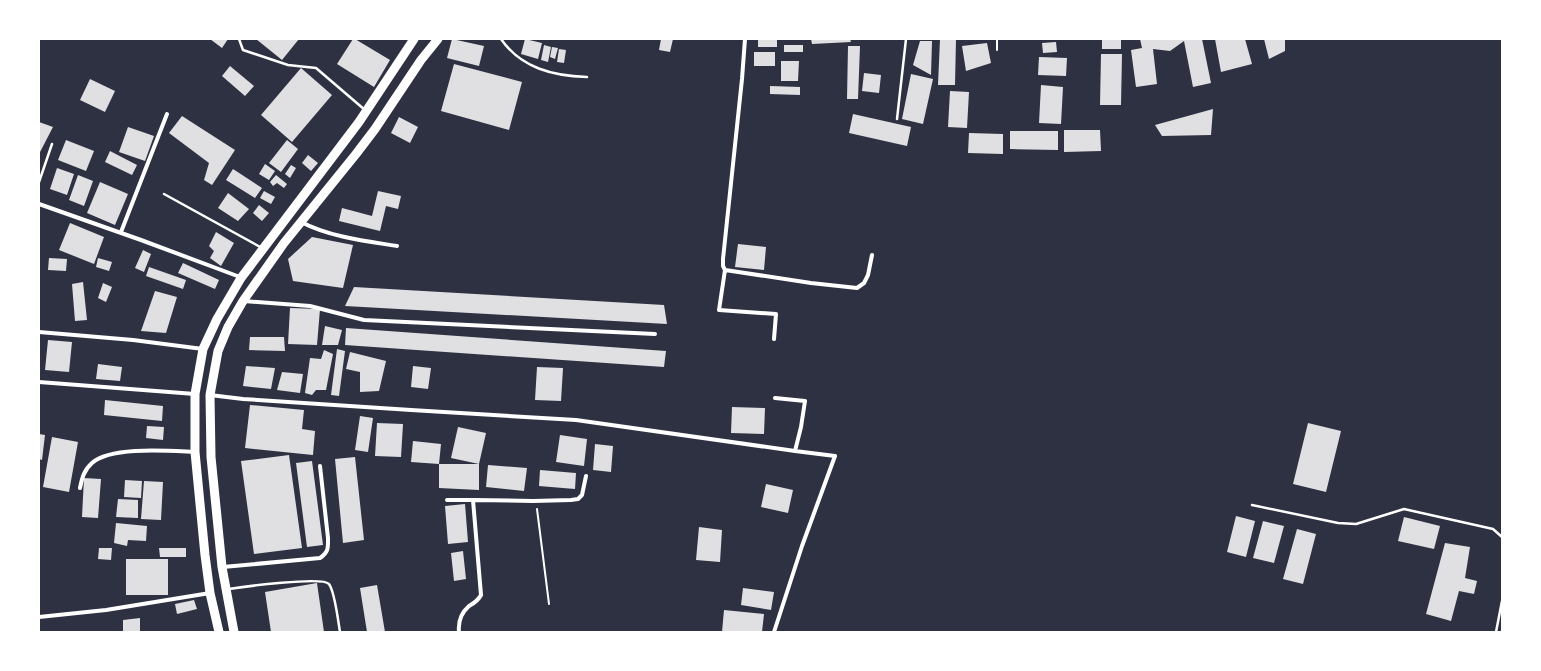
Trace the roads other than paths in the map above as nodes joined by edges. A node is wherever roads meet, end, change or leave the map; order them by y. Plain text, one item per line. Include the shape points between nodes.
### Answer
1 (239, 39) edge
2 (414, 39) edge
3 (438, 39) edge
4 (501, 39) edge
5 (745, 39) edge
6 (906, 39) edge
7 (587, 77) dead end
8 (367, 112) junction
9 (167, 114) dead end
10 (897, 119) dead end
11 (52, 144) dead end
12 (39, 182) edge
13 (164, 194) dead end
14 (39, 204) edge
15 (301, 222) junction
16 (121, 232) junction
17 (396, 246) dead end
18 (262, 248) junction
19 (872, 255) dead end
20 (725, 270) junction
21 (241, 278) junction
22 (243, 301) junction
23 (39, 332) edge
24 (655, 334) dead end
25 (774, 339) dead end
26 (203, 349) junction
27 (39, 382) edge
28 (195, 394) junction
29 (210, 395) junction
30 (775, 398) dead end
31 (795, 451) junction
32 (195, 452) junction
33 (320, 466) dead end
34 (586, 476) dead end
35 (80, 488) dead end
36 (215, 492) junction
37 (199, 493) junction
38 (447, 500) dead end
39 (473, 500) junction
40 (1252, 506) dead end
41 (1502, 537) edge
42 (222, 567) junction
43 (226, 589) junction
44 (210, 593) junction
45 (1502, 601) edge
46 (39, 617) edge
47 (219, 632) edge
48 (234, 632) edge
49 (340, 632) edge
50 (459, 632) edge
51 (774, 632) edge
52 (1496, 632) edge

1 - 8 lane via 243,50 288,65 316,68
2 - 8 highway
3 - 15 highway via 375,129
4 - 7 lane via 517,57 534,68 548,73
5 - 20 street via 723,259
6 - 10 lane
8 - 18 highway
9 - 16 street
11 - 12 lane
13 - 18 lane
14 - 16 street
15 - 17 street via 346,237
15 - 22 highway
16 - 21 street
18 - 21 highway
19 - 20 street via 868,275 864,283 857,288
20 - 25 street via 720,310 776,314
21 - 26 highway
22 - 24 street via 310,306 364,320
22 - 29 highway via 218,351
23 - 26 street
26 - 28 highway
27 - 28 street
28 - 32 highway
29 - 31 street via 576,420
29 - 36 highway via 211,457
30 - 31 street via 805,402
31 - 51 street via 835,456
32 - 35 street via 143,451 106,456 92,462 84,472
32 - 37 highway
33 - 42 street via 328,538 326,554 320,558
34 - 39 street via 582,495 571,500
36 - 37 highway
36 - 42 highway
37 - 44 highway
38 - 39 street
39 - 50 street via 481,595 461,616
40 - 41 lane via 1338,523 1356,524 1404,509 1493,529
42 - 43 highway
43 - 48 highway
43 - 49 lane via 325,581 330,584 333,594
44 - 46 street via 106,610
44 - 47 highway
45 - 52 lane

